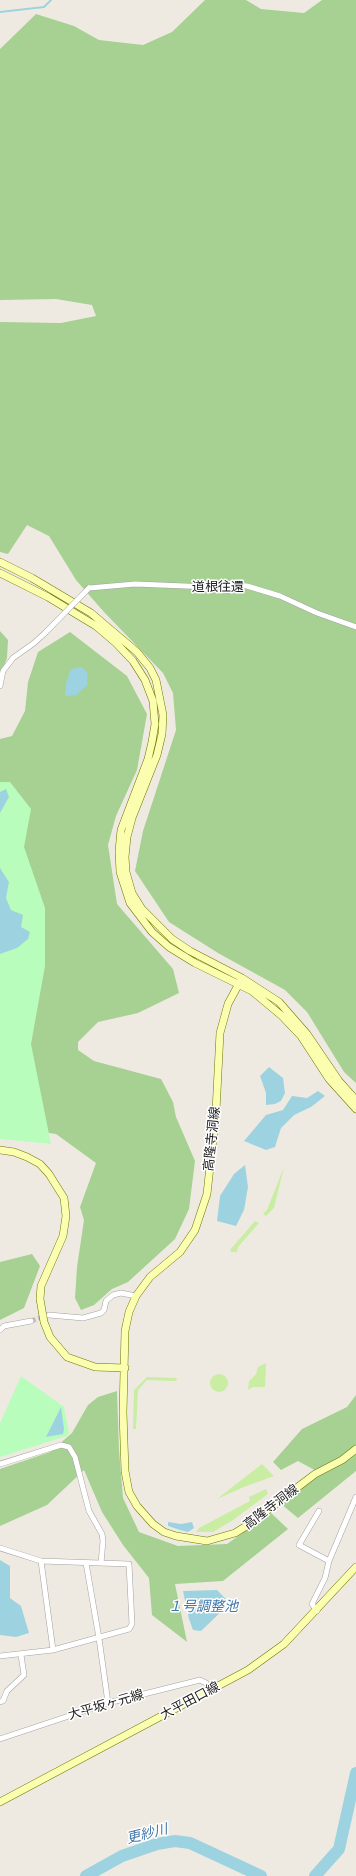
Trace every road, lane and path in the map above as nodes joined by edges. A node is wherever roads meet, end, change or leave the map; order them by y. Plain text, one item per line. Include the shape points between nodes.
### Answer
1 (0, 562) edge
2 (0, 573) edge
3 (356, 627) edge
4 (0, 686) edge
5 (241, 981) junction
6 (356, 1100) edge
7 (356, 1109) edge
8 (0, 1150) edge
9 (136, 1296) junction
10 (49, 1315) tunnel mouth
11 (31, 1321) tunnel mouth
12 (0, 1330) edge
13 (125, 1368) junction
14 (356, 1449) edge
15 (0, 1464) edge
16 (356, 1497) edge
17 (320, 1512) dead end
18 (0, 1548) edge
19 (41, 1561) junction
20 (329, 1561) junction
21 (86, 1563) junction
22 (101, 1563) junction
23 (356, 1567) edge
24 (316, 1611) junction
25 (99, 1638) junction
26 (53, 1650) junction
27 (21, 1655) junction
28 (0, 1656) edge
29 (210, 1690) junction
30 (0, 1702) edge
31 (108, 1703) junction
32 (0, 1738) edge
33 (0, 1802) edge

1 - 5 street via 91,613 137,652 150,668 160,694 162,734 157,755 127,837 126,872 132,893 142,909 172,939
2 - 5 street via 96,626 133,661 145,680 153,701 155,724 148,759 121,830 120,872 126,892 130,903 141,918 169,947 195,963
3 - 4 street, 道根往還, bridge via 280,596 247,586 135,584 89,588 34,643 13,658 3,671
5 - 6 street via 279,1002 307,1034 339,1081
5 - 7 street via 292,1026 328,1079
5 - 9 street, 高隆寺洞線 via 228,1004 220,1033 216,1111 207,1194 192,1235 180,1252 150,1277
8 - 13 street via 14,1152 40,1164 64,1198 66,1216 63,1236 41,1286 40,1299 44,1322 50,1337 73,1359 95,1367
9 - 10 street via 121,1293 113,1295 106,1300 102,1313 82,1318
9 - 13 street, 高隆寺洞線 via 129,1312
11 - 12 street via 4,1326
13 - 14 street, 高隆寺洞線 via 125,1471 129,1492 142,1514 164,1532 207,1541 235,1533 316,1474
15 - 22 street via 61,1445 69,1447 76,1457 89,1511 102,1534
16 - 20 street
17 - 20 street via 299,1545
18 - 19 street
19 - 21 street
19 - 26 street
20 - 24 street via 326,1578 312,1604
21 - 22 street
21 - 25 street
22 - 25 street via 129,1564 132,1624 129,1629
23 - 24 street, 大平田口線
24 - 29 street, 大平田口線 via 284,1644 248,1670
25 - 26 street
25 - 31 street
26 - 27 street
27 - 28 street
27 - 30 street via 24,1674
29 - 31 street, 大平坂ヶ元線 via 206,1683 200,1680
29 - 33 street, 大平田口線
31 - 32 street, 大平坂ヶ元線

